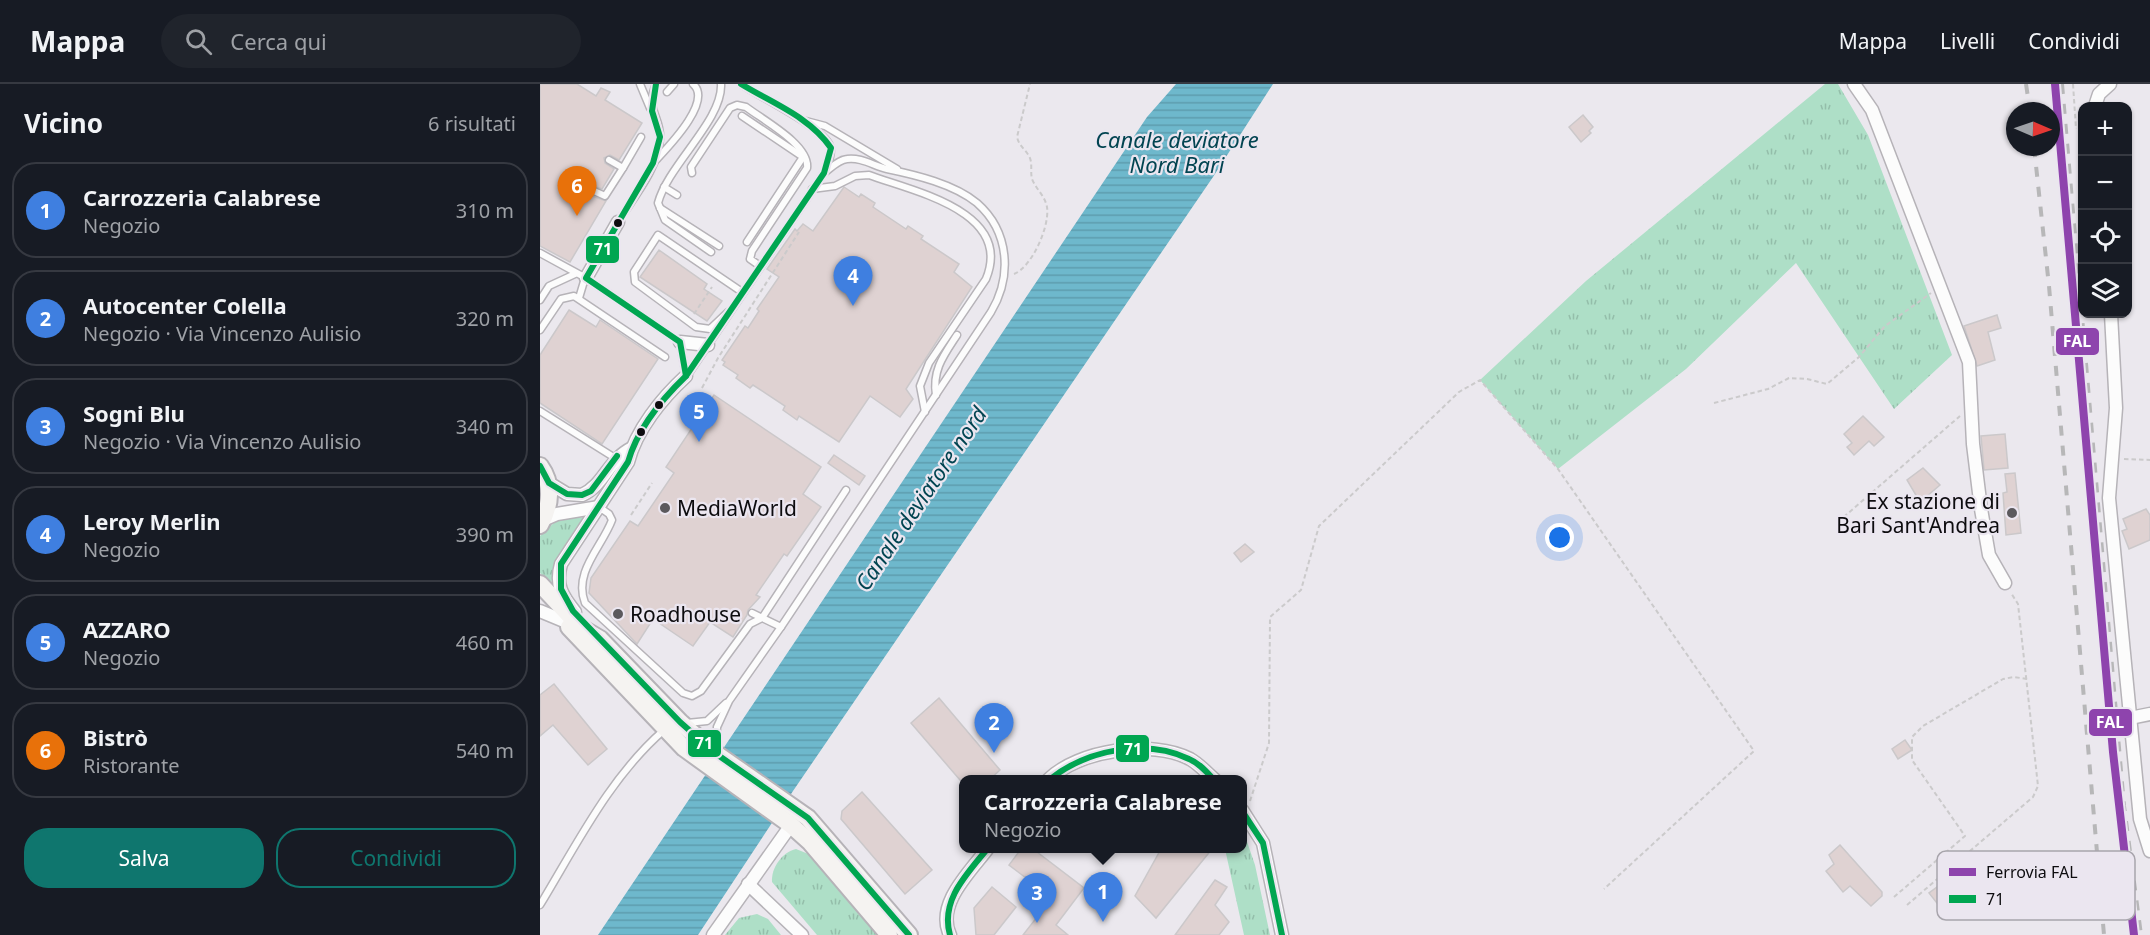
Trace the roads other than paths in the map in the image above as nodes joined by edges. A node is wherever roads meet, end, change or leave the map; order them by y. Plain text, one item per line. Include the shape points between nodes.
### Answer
1 (640, 84) edge
2 (656, 84) edge
3 (674, 84) edge
4 (693, 84) edge
5 (721, 84) edge
6 (741, 84) edge
7 (1854, 84) edge
8 (2110, 84) edge
9 (667, 92) dead end
10 (2096, 102) edge
11 (652, 111) junction
12 (742, 116) dead end
13 (803, 120) junction
14 (641, 137) dead end
15 (802, 157) junction
16 (609, 160) dead end
17 (653, 163) junction
18 (623, 168) junction
19 (897, 170) junction
20 (692, 173) dead end
21 (824, 173) junction
22 (664, 187) junction
23 (812, 189) junction
24 (594, 191) dead end
25 (677, 195) dead end
26 (660, 208) junction
27 (618, 222) joint
28 (747, 242) dead end
29 (719, 246) dead end
30 (711, 252) dead end
31 (540, 253) edge
32 (760, 266) junction
33 (580, 276) junction
34 (742, 292) junction
35 (579, 298) junction
36 (540, 300) edge
37 (730, 310) junction
38 (2111, 318) edge
39 (540, 330) edge
40 (957, 335) dead end
41 (680, 342) junction
42 (708, 345) junction
43 (665, 357) dead end
44 (686, 376) junction
45 (936, 394) junction
46 (540, 411) edge
47 (925, 412) junction
48 (632, 448) junction
49 (615, 458) junction
50 (540, 466) edge
51 (549, 483) junction
52 (846, 490) dead end
53 (599, 507) junction
54 (541, 522) edge
55 (2005, 583) road end
56 (540, 584) edge
57 (540, 597) edge
58 (540, 611) edge
59 (752, 613) dead end
60 (762, 618) junction
61 (564, 621) junction
62 (781, 627) junction
63 (600, 639) junction
64 (729, 701) junction
65 (2150, 714) edge
66 (2130, 718) junction
67 (673, 726) junction
68 (710, 759) junction
69 (1052, 775) edge
70 (1209, 775) edge
71 (788, 816) junction
72 (1247, 817) edge
73 (2150, 851) edge
74 (985, 853) edge
75 (748, 884) junction
76 (540, 905) edge
77 (713, 935) edge
78 (802, 935) edge
79 (889, 935) edge
80 (909, 935) edge
81 (950, 935) edge
82 (1282, 935) edge

1 - 11 lane
2 - 11 lane
3 - 9 lane
4 - 17 lane via 699,102 673,142
5 - 22 lane via 722,94 715,109
6 - 13 lane
7 - 55 street via 1872,110 1969,362 1981,509 1989,555
8 - 10 street
11 - 17 lane via 660,137
12 - 15 lane
13 - 19 lane via 825,126
13 - 21 lane via 831,148
14 - 18 lane
15 - 20 lane via 796,143 746,107 737,105 730,108 691,167
15 - 28 lane
15 - 32 lane via 807,168 752,251 750,259
16 - 18 lane
17 - 27 lane
18 - 24 lane via 605,196
19 - 21 lane via 849,159
19 - 45 lane via 976,202 1001,240 1005,276 998,301
21 - 23 lane
22 - 25 lane
22 - 26 lane
23 - 32 lane
23 - 47 lane via 869,175 955,206 970,217 984,236 990,269 929,363 920,386
26 - 29 lane
26 - 30 lane via 665,220
27 - 33 street
31 - 33 lane
32 - 34 lane
33 - 35 lane
33 - 36 lane via 549,286
33 - 41 lane
34 - 37 lane
34 - 37 lane via 658,235 634,272 635,282 696,327 710,329
35 - 39 lane via 571,295 561,299
35 - 43 lane
37 - 42 lane
38 - 66 street via 2116,386 2109,498
40 - 45 lane via 938,365
41 - 42 street
41 - 44 lane
42 - 44 lane
44 - 48 street via 666,395
45 - 47 lane
46 - 49 lane
47 - 62 lane
48 - 49 street
48 - 53 street via 628,462
49 - 51 street via 591,491 582,495 567,494
50 - 51 street
51 - 54 street via 547,510
52 - 60 lane
53 - 54 street via 557,514
53 - 60 lane via 612,520 581,586 585,603 683,693 692,696 701,692 750,624
53 - 63 street via 561,564 558,576 559,590 573,611
56 - 63 street via 583,628
57 - 61 street
58 - 61 street
59 - 60 lane
60 - 62 lane
61 - 67 street
62 - 64 lane
63 - 67 street
64 - 67 lane via 707,721
64 - 68 lane via 717,727
65 - 66 street
66 - 73 street via 2140,819
67 - 68 street
67 - 76 lane via 637,753
68 - 71 street
69 - 70 street via 1100,752 1146,748 1189,758
71 - 75 street
71 - 79 street
71 - 80 street via 808,818
72 - 82 street via 1263,843
74 - 81 street via 950,899
75 - 77 street
75 - 78 street

